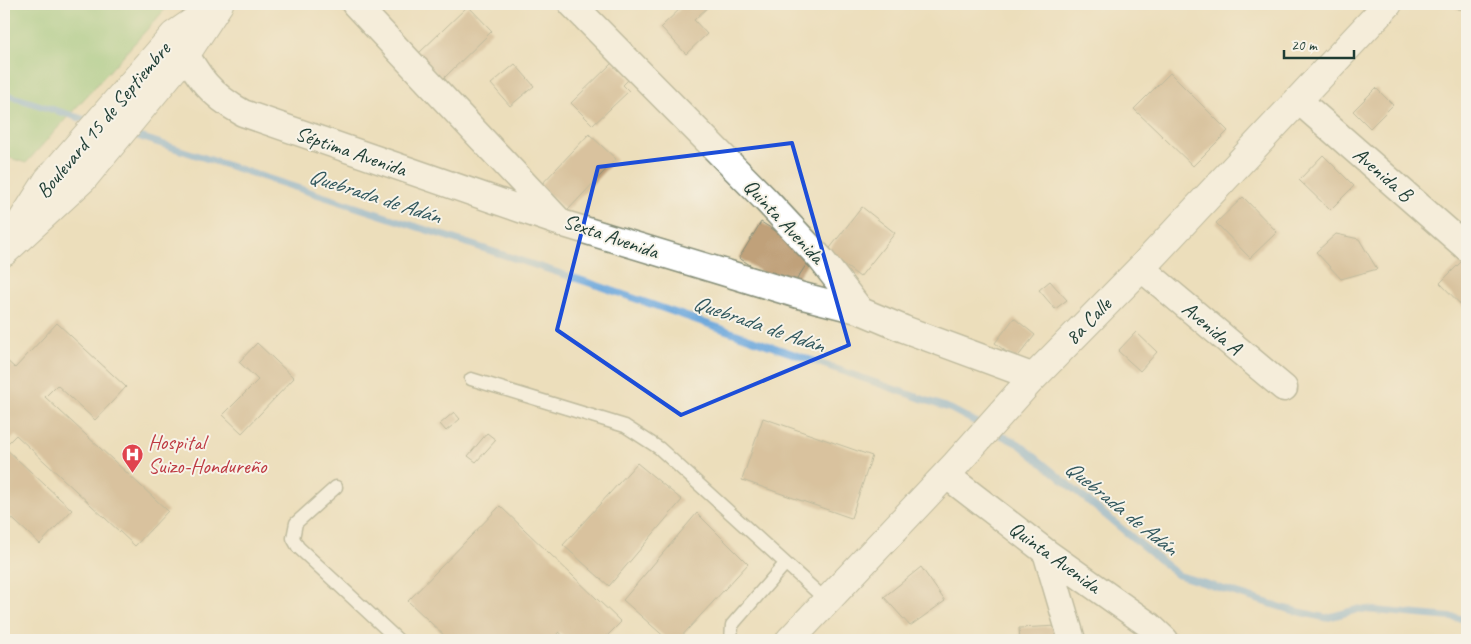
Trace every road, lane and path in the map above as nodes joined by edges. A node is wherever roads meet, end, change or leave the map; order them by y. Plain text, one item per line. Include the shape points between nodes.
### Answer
1 (355, 4) edge
2 (572, 4) edge
3 (1388, 4) edge
4 (217, 5) edge
5 (180, 44) junction
6 (1298, 100) junction
7 (561, 224) junction
8 (1467, 248) edge
9 (5, 251) edge
10 (1141, 268) junction
11 (861, 311) junction
12 (471, 379) dead end
13 (1031, 380) junction
14 (1284, 388) dead end
15 (951, 470) junction
16 (336, 487) dead end
17 (1046, 552) junction
18 (785, 564) junction
19 (827, 601) junction
20 (398, 640) edge
21 (731, 640) edge
22 (790, 640) edge
23 (1072, 640) edge
24 (1165, 640) edge

1 - 7 street, Sexta Avenida
2 - 11 street, Quinta Avenida via 766,200 821,259
3 - 6 street, 8a Calle
4 - 5 street, Boulevard 15 de Septiembre
5 - 7 street, Séptima Avenida via 209,90 243,114
5 - 9 street, Boulevard 15 de Septiembre via 48,180
5 - 9 street, Boulevard 15 de Septiembre via 147,101 83,179
6 - 8 street, Avenida B
6 - 10 street, 8a Calle
7 - 11 street, Sexta Avenida
10 - 13 street, 8a Calle
10 - 14 street, Avenida A
11 - 13 street, Quinta Avenida
12 - 18 lane via 624,426 659,448
13 - 15 street, 8a Calle
15 - 17 street, Quinta Avenida
15 - 19 street, 8a Calle
16 - 20 lane via 296,523 293,538 298,547
17 - 23 street
17 - 24 street, Quinta Avenida via 1149,625
18 - 19 lane
18 - 21 lane via 732,626
19 - 22 street, 8a Calle

